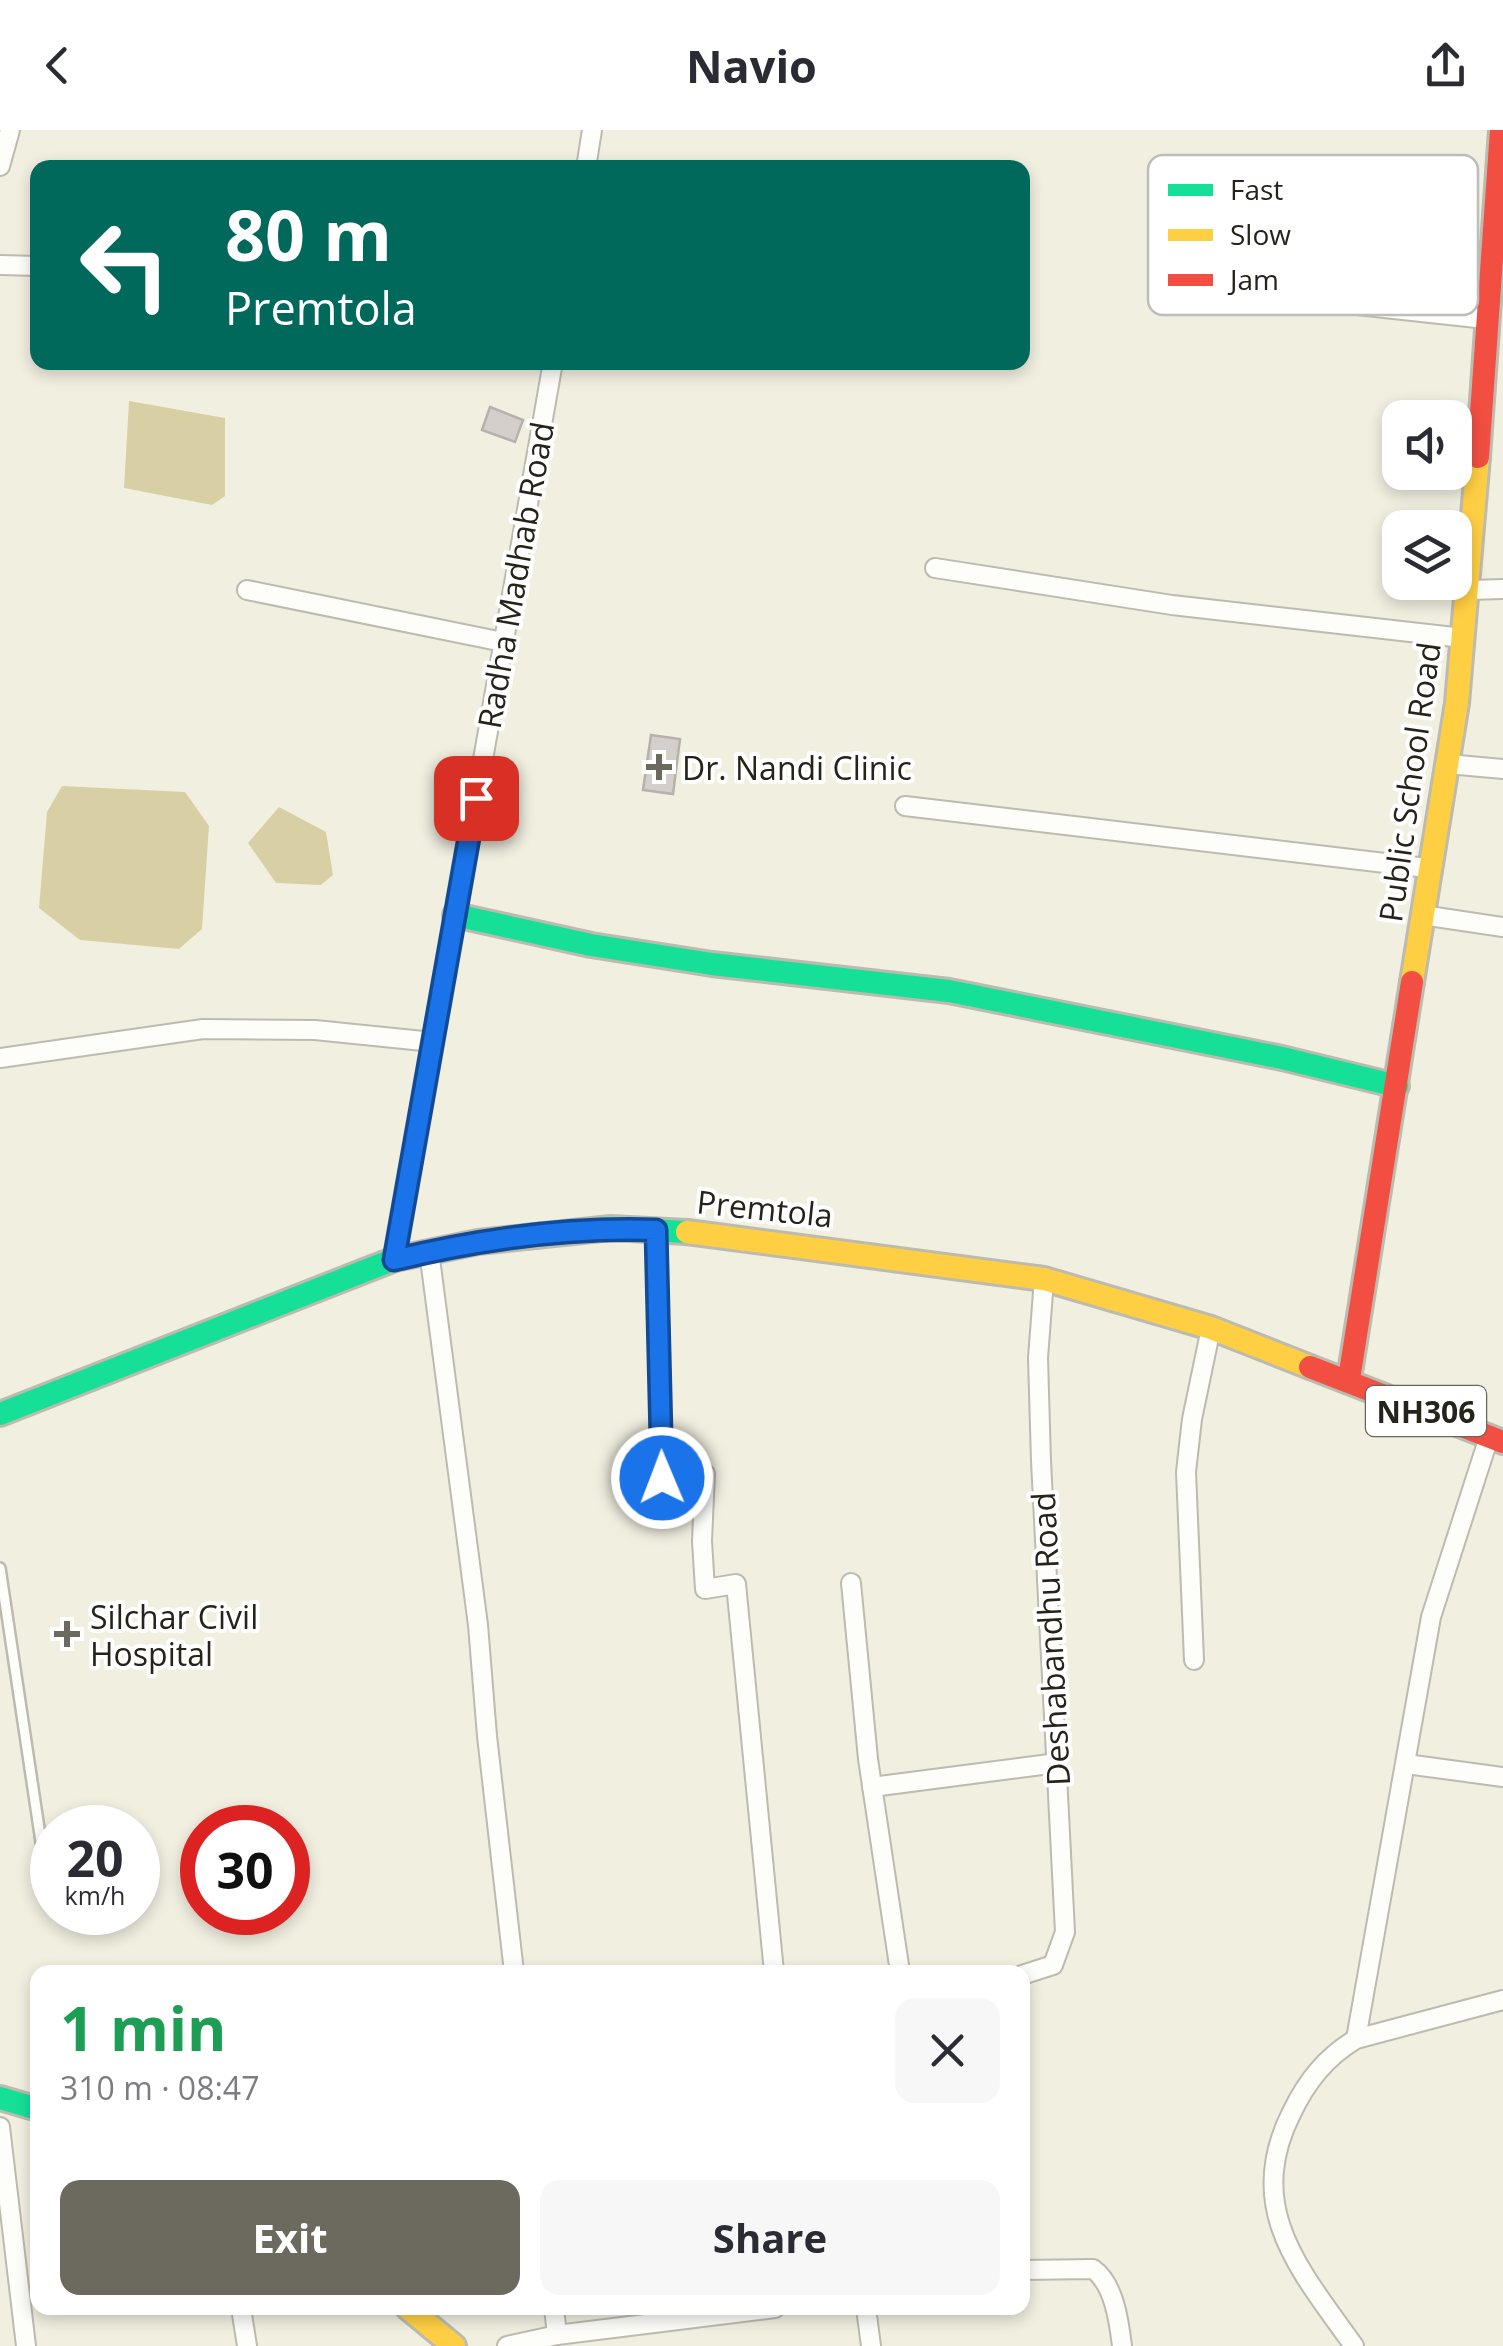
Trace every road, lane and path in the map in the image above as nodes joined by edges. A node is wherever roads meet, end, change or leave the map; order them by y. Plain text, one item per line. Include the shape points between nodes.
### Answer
1 (10, 130) edge
2 (592, 130) edge
3 (1501, 130) edge
4 (587, 160) edge
5 (0, 166) edge
6 (0, 266) edge
7 (30, 266) edge
8 (1457, 315) edge
9 (1486, 318) junction
10 (552, 370) edge
11 (1503, 426) edge
12 (1478, 427) junction
13 (1472, 549) edge
14 (935, 568) dead end
15 (1503, 589) edge
16 (246, 590) dead end
17 (1472, 590) edge
18 (1469, 600) edge
19 (1463, 638) junction
20 (503, 642) junction
21 (1448, 764) junction
22 (1503, 769) edge
23 (905, 806) dead end
24 (1427, 868) junction
25 (1422, 914) junction
26 (455, 915) junction
27 (1503, 926) edge
28 (433, 1042) junction
29 (0, 1058) edge
30 (1397, 1086) junction
31 (656, 1230) junction
32 (430, 1251) junction
33 (394, 1260) junction
34 (1044, 1279) junction
35 (1211, 1328) junction
36 (1349, 1380) junction
37 (2, 1405) edge
38 (1496, 1440) edge
39 (0, 1568) edge
40 (851, 1583) dead end
41 (12, 1646) junction
42 (0, 1647) edge
43 (1194, 1660) dead end
44 (1057, 1763) junction
45 (1406, 1764) junction
46 (1503, 1777) edge
47 (872, 1787) junction
48 (36, 1805) edge
49 (513, 1965) edge
50 (773, 1965) edge
51 (899, 1965) edge
52 (1030, 1972) edge
53 (1503, 2000) edge
54 (1356, 2039) junction
55 (0, 2098) edge
56 (30, 2107) edge
57 (0, 2127) edge
58 (1030, 2270) edge
59 (242, 2315) edge
60 (416, 2315) edge
61 (555, 2315) edge
62 (716, 2315) edge
63 (867, 2315) edge
64 (557, 2334) junction
65 (26, 2346) edge
66 (246, 2346) edge
67 (454, 2346) edge
68 (507, 2346) edge
69 (871, 2346) edge
70 (1122, 2346) edge
71 (1354, 2346) edge

1 - 5 street
2 - 4 street
3 - 9 main road, Public School Road
6 - 7 street
8 - 9 street
9 - 12 main road, Public School Road
10 - 20 street, Radha Madhab Road
11 - 12 street
12 - 13 main road, Public School Road
14 - 19 street via 1172,605
15 - 17 street
16 - 20 street
18 - 19 main road, Public School Road
19 - 21 main road, Public School Road
20 - 26 street, Radha Madhab Road
21 - 22 street
21 - 24 main road, Public School Road
23 - 24 street
24 - 25 main road, Public School Road
25 - 27 street
25 - 30 main road, Public School Road
26 - 28 street, Radha Madhab Road
26 - 30 main road via 712,964 949,991
28 - 29 street via 315,1030 203,1029
28 - 33 street, Radha Madhab Road
30 - 36 main road, Public School Road
31 - 32 main road, Premtola / NH306 via 563,1233
31 - 34 main road, Premtola / NH306
31 - 50 street via 662,1478 705,1474 704,1588 736,1584
32 - 33 main road, Premtola / NH306
32 - 49 street
33 - 37 main road, Premtola / NH306
34 - 35 main road, Premtola / NH306
34 - 44 street, Deshabandhu Road via 1038,1358
35 - 36 main road, Premtola / NH306
35 - 43 street via 1186,1472
36 - 38 main road, NH306
38 - 45 street via 1431,1617
39 - 41 lane
40 - 47 street
41 - 42 lane
41 - 48 lane
44 - 47 street
44 - 52 street, Deshabandhu Road via 1065,1932 1053,1964
45 - 46 street
45 - 54 street
47 - 51 street
53 - 54 street
54 - 71 street via 1303,2090 1271,2164 1271,2190 1292,2260
55 - 56 main road
57 - 65 street
58 - 70 street via 1093,2269 1102,2275
59 - 66 street
60 - 67 main road
61 - 64 street
62 - 64 street
63 - 69 street
64 - 68 street

